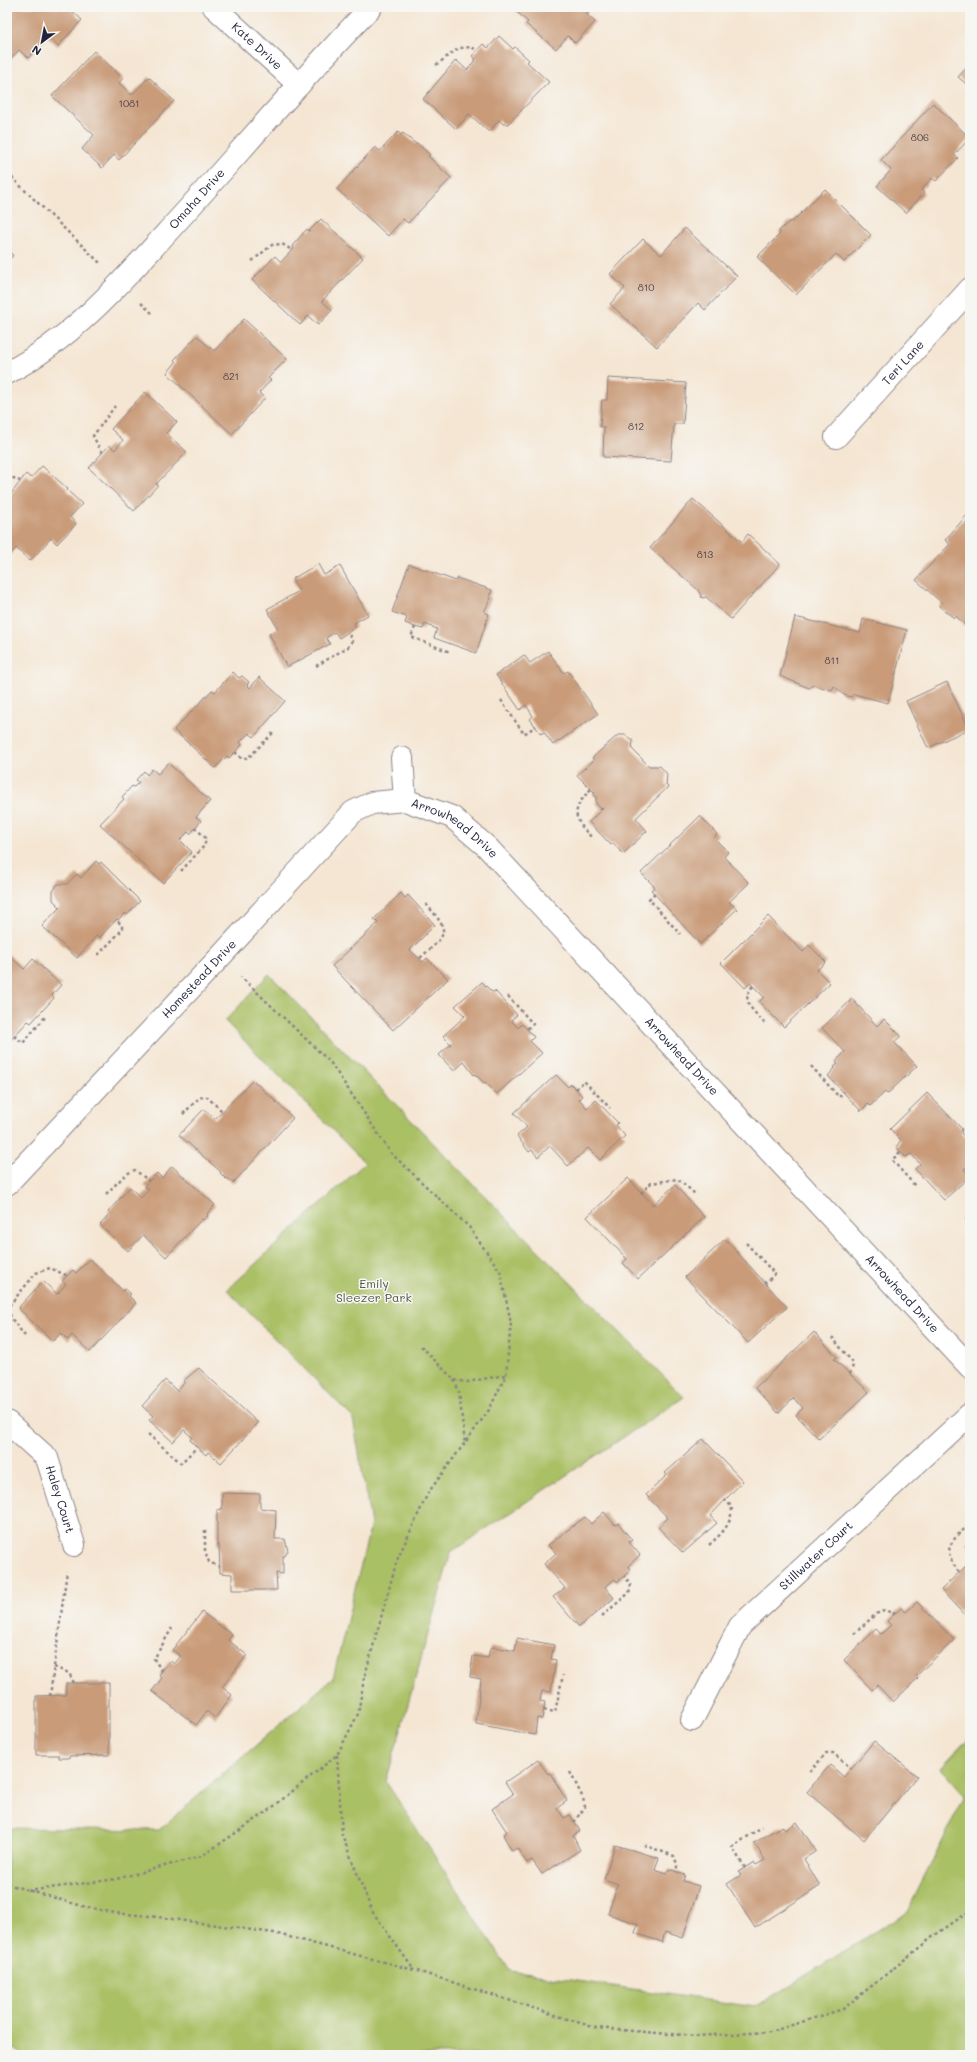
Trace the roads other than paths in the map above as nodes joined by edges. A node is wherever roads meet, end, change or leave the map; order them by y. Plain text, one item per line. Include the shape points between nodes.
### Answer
1 (214, 7) edge
2 (371, 7) edge
3 (299, 85) junction
4 (970, 289) edge
5 (7, 373) edge
6 (836, 436) dead end
7 (402, 758) dead end
8 (405, 800) junction
9 (7, 1184) edge
10 (970, 1367) edge
11 (970, 1414) edge
12 (7, 1422) edge
13 (73, 1541) road end
14 (692, 1720) dead end

1 - 3 street, Kate Drive
2 - 3 street, Omaha Drive
3 - 5 street, Omaha Drive via 121,283 75,327 25,364
4 - 6 street, Teri Lane
7 - 8 street, Arrowhead Drive
8 - 9 street, Homestead Drive via 372,803 353,812
8 - 10 street, Arrowhead Drive via 452,817 487,847
11 - 14 street, Stillwater Court via 740,1626
12 - 13 street, Haley Court via 47,1458

